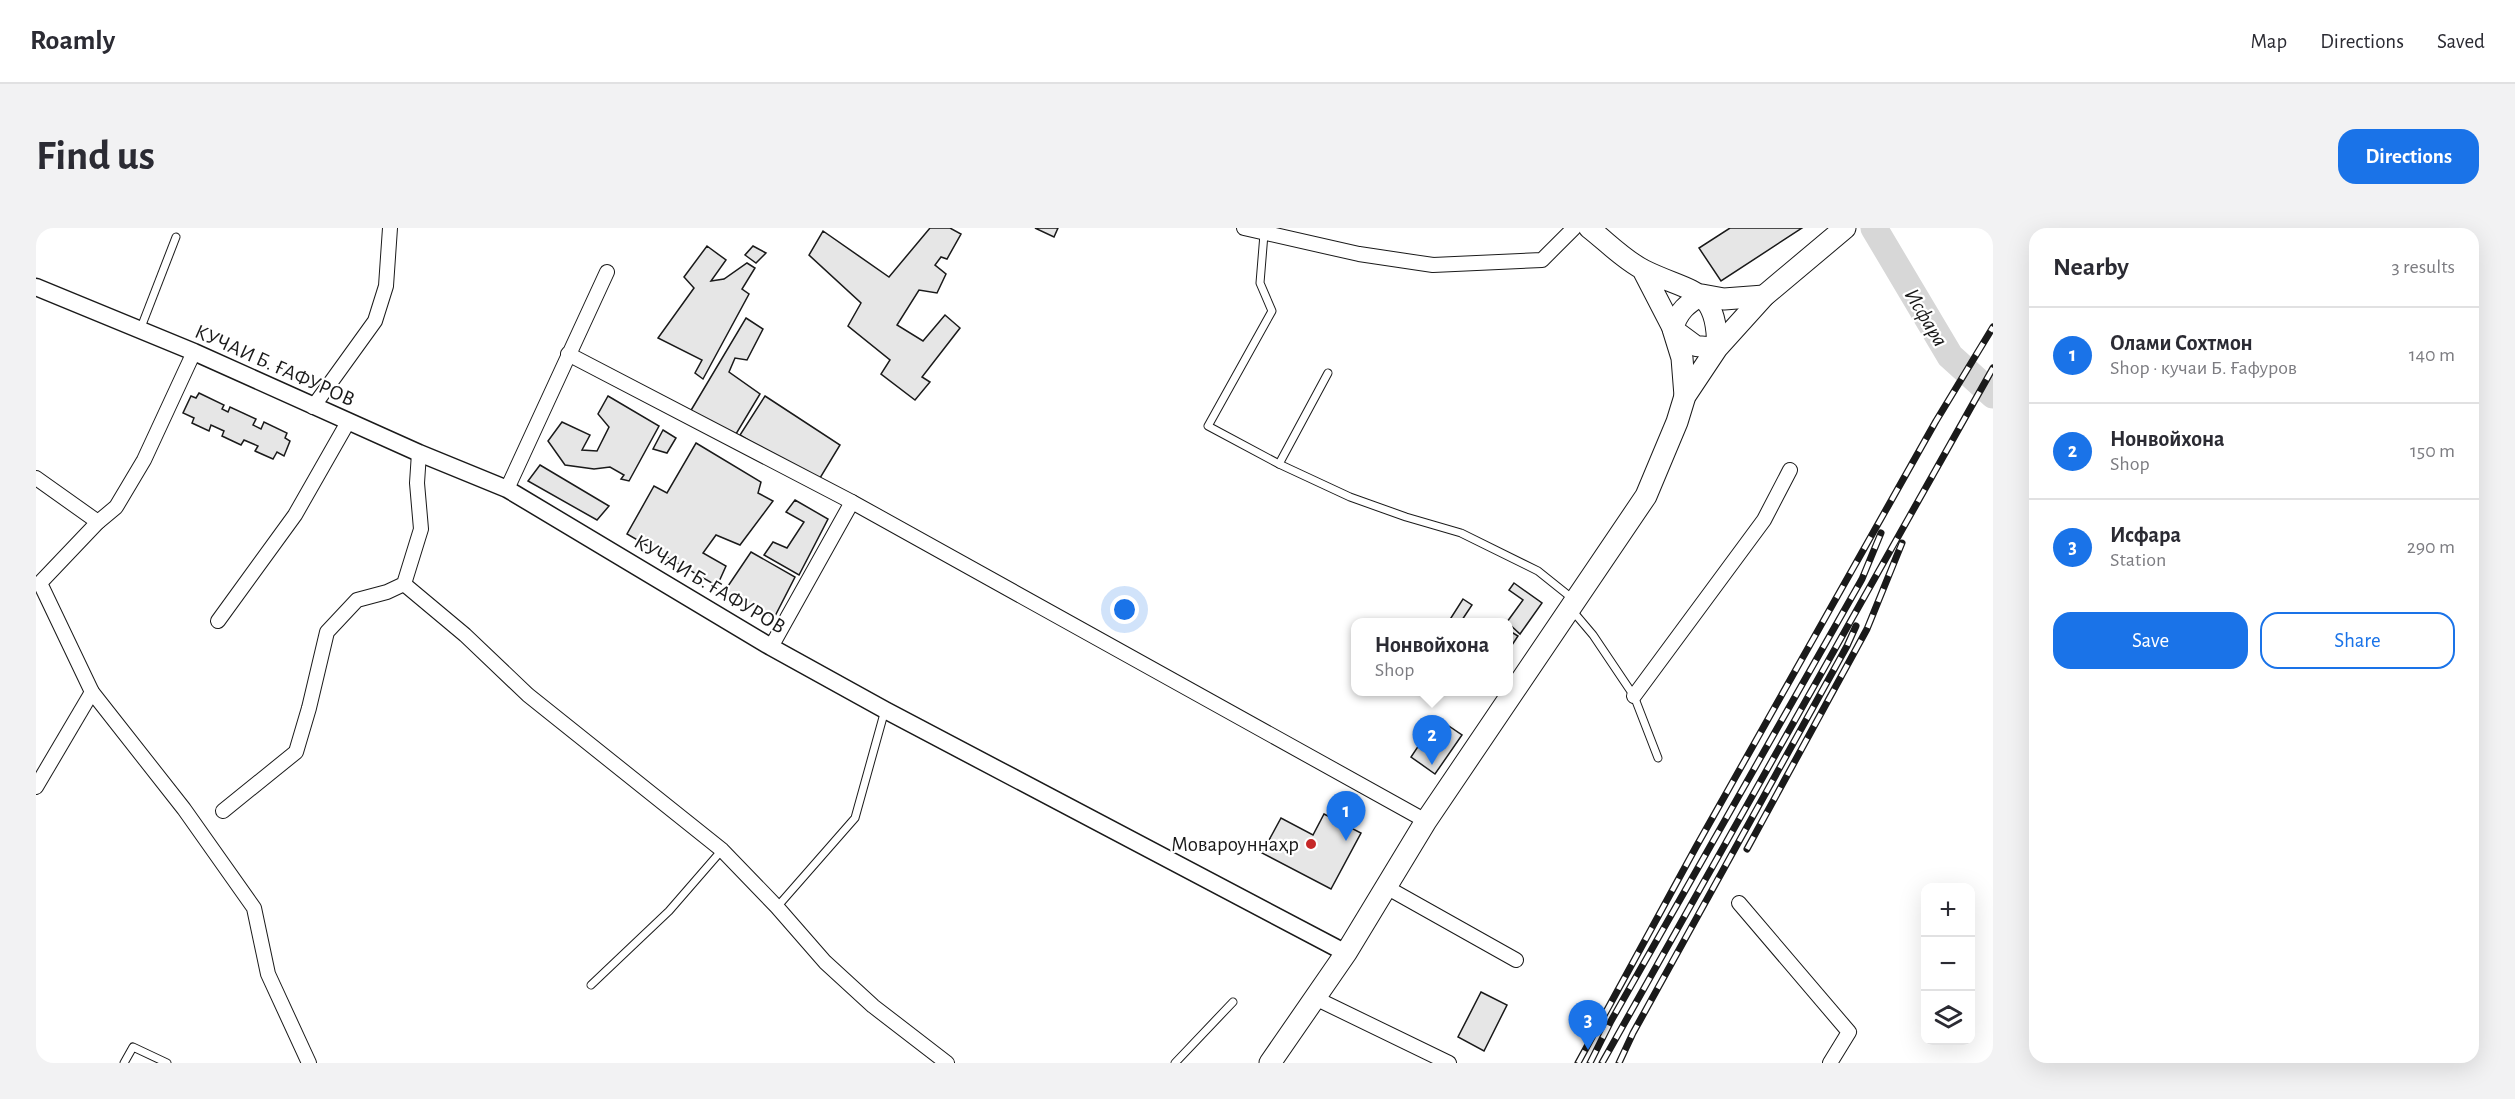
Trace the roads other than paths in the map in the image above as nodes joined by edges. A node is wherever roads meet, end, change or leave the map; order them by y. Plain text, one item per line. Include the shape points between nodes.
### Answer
1 (390, 228) edge
2 (1245, 228) edge
3 (1574, 228) edge
4 (1589, 228) edge
5 (1845, 228) edge
6 (1264, 234) junction
7 (176, 237) dead end
8 (1642, 269) junction
9 (607, 272) dead end
10 (36, 287) edge
11 (1702, 294) junction
12 (1764, 296) junction
13 (1673, 329) junction
14 (140, 330) junction
15 (1718, 348) junction
16 (194, 352) junction
17 (568, 354) junction
18 (1328, 373) dead end
19 (1685, 396) junction
20 (313, 407) junction
21 (348, 422) junction
22 (419, 453) junction
23 (1279, 464) junction
24 (1790, 470) dead end
25 (36, 478) edge
26 (507, 489) junction
27 (852, 502) junction
28 (98, 522) junction
29 (404, 584) junction
30 (1572, 604) junction
31 (218, 621) dead end
32 (771, 647) junction
33 (92, 692) junction
34 (1513, 692) edge
35 (1510, 696) edge
36 (1634, 696) junction
37 (885, 710) junction
38 (1658, 758) dead end
39 (36, 787) edge
40 (223, 812) dead end
41 (1426, 821) junction
42 (722, 850) junction
43 (1386, 888) junction
44 (1739, 903) dead end
45 (777, 907) junction
46 (1346, 953) junction
47 (1516, 960) dead end
48 (591, 985) dead end
49 (1315, 998) junction
50 (1233, 1002) dead end
51 (124, 1063) edge
52 (167, 1063) edge
53 (309, 1063) edge
54 (947, 1063) edge
55 (1175, 1063) edge
56 (1270, 1063) edge
57 (1449, 1063) edge
58 (1830, 1063) edge

1 - 20 street via 386,286 375,321
2 - 6 street
3 - 6 street via 1542,260 1433,265
4 - 8 main road
5 - 12 main road
6 - 23 lane via 1260,283 1272,311 1208,426
7 - 14 lane
8 - 11 main road
8 - 13 main road
9 - 17 street
10 - 14 street, КУЧАИ Б. ҒАФУРОВ
11 - 12 main road via 1724,299
11 - 13 main road via 1683,308
11 - 15 main road via 1718,327
12 - 15 main road
13 - 15 main road via 1696,346
13 - 19 main road via 1682,358
14 - 16 street, КУЧАИ Б. ҒАФУРОВ
15 - 19 main road
16 - 20 street, КУЧАИ Б. ҒАФУРОВ
16 - 28 street via 144,460 116,507
17 - 26 street
17 - 27 street
18 - 23 lane
19 - 30 main road via 1646,496
20 - 21 street, КУЧАИ Б. ҒАФУРОВ
21 - 22 street, КУЧАИ Б. ҒАФУРОВ
21 - 31 street via 295,515
22 - 26 street, КУЧАИ Б. ҒАФУРОВ
22 - 29 street via 421,529
23 - 30 lane via 1350,497 1461,533 1538,571
24 - 36 street via 1764,520
25 - 28 street
26 - 32 street, КУЧАИ Б. ҒАФУРОВ
27 - 32 street
27 - 41 street
28 - 33 street via 39,583
29 - 40 street via 357,600 327,632 296,752
29 - 42 street via 528,694
30 - 34 main road
30 - 36 lane
32 - 37 street, КУЧАИ Б. ҒАФУРОВ
33 - 39 street
33 - 53 street via 184,809 254,908 268,975
35 - 41 main road
36 - 38 lane
37 - 45 lane via 855,818
37 - 46 street, КУЧАИ Б. ҒАФУРОВ
41 - 43 main road
42 - 45 street
42 - 48 lane via 669,911
43 - 46 main road
43 - 47 street
44 - 58 street via 1850,1032
45 - 54 street via 825,962 873,1006
46 - 49 main road
49 - 56 main road
49 - 57 street
50 - 55 lane
51 - 52 lane via 133,1047

